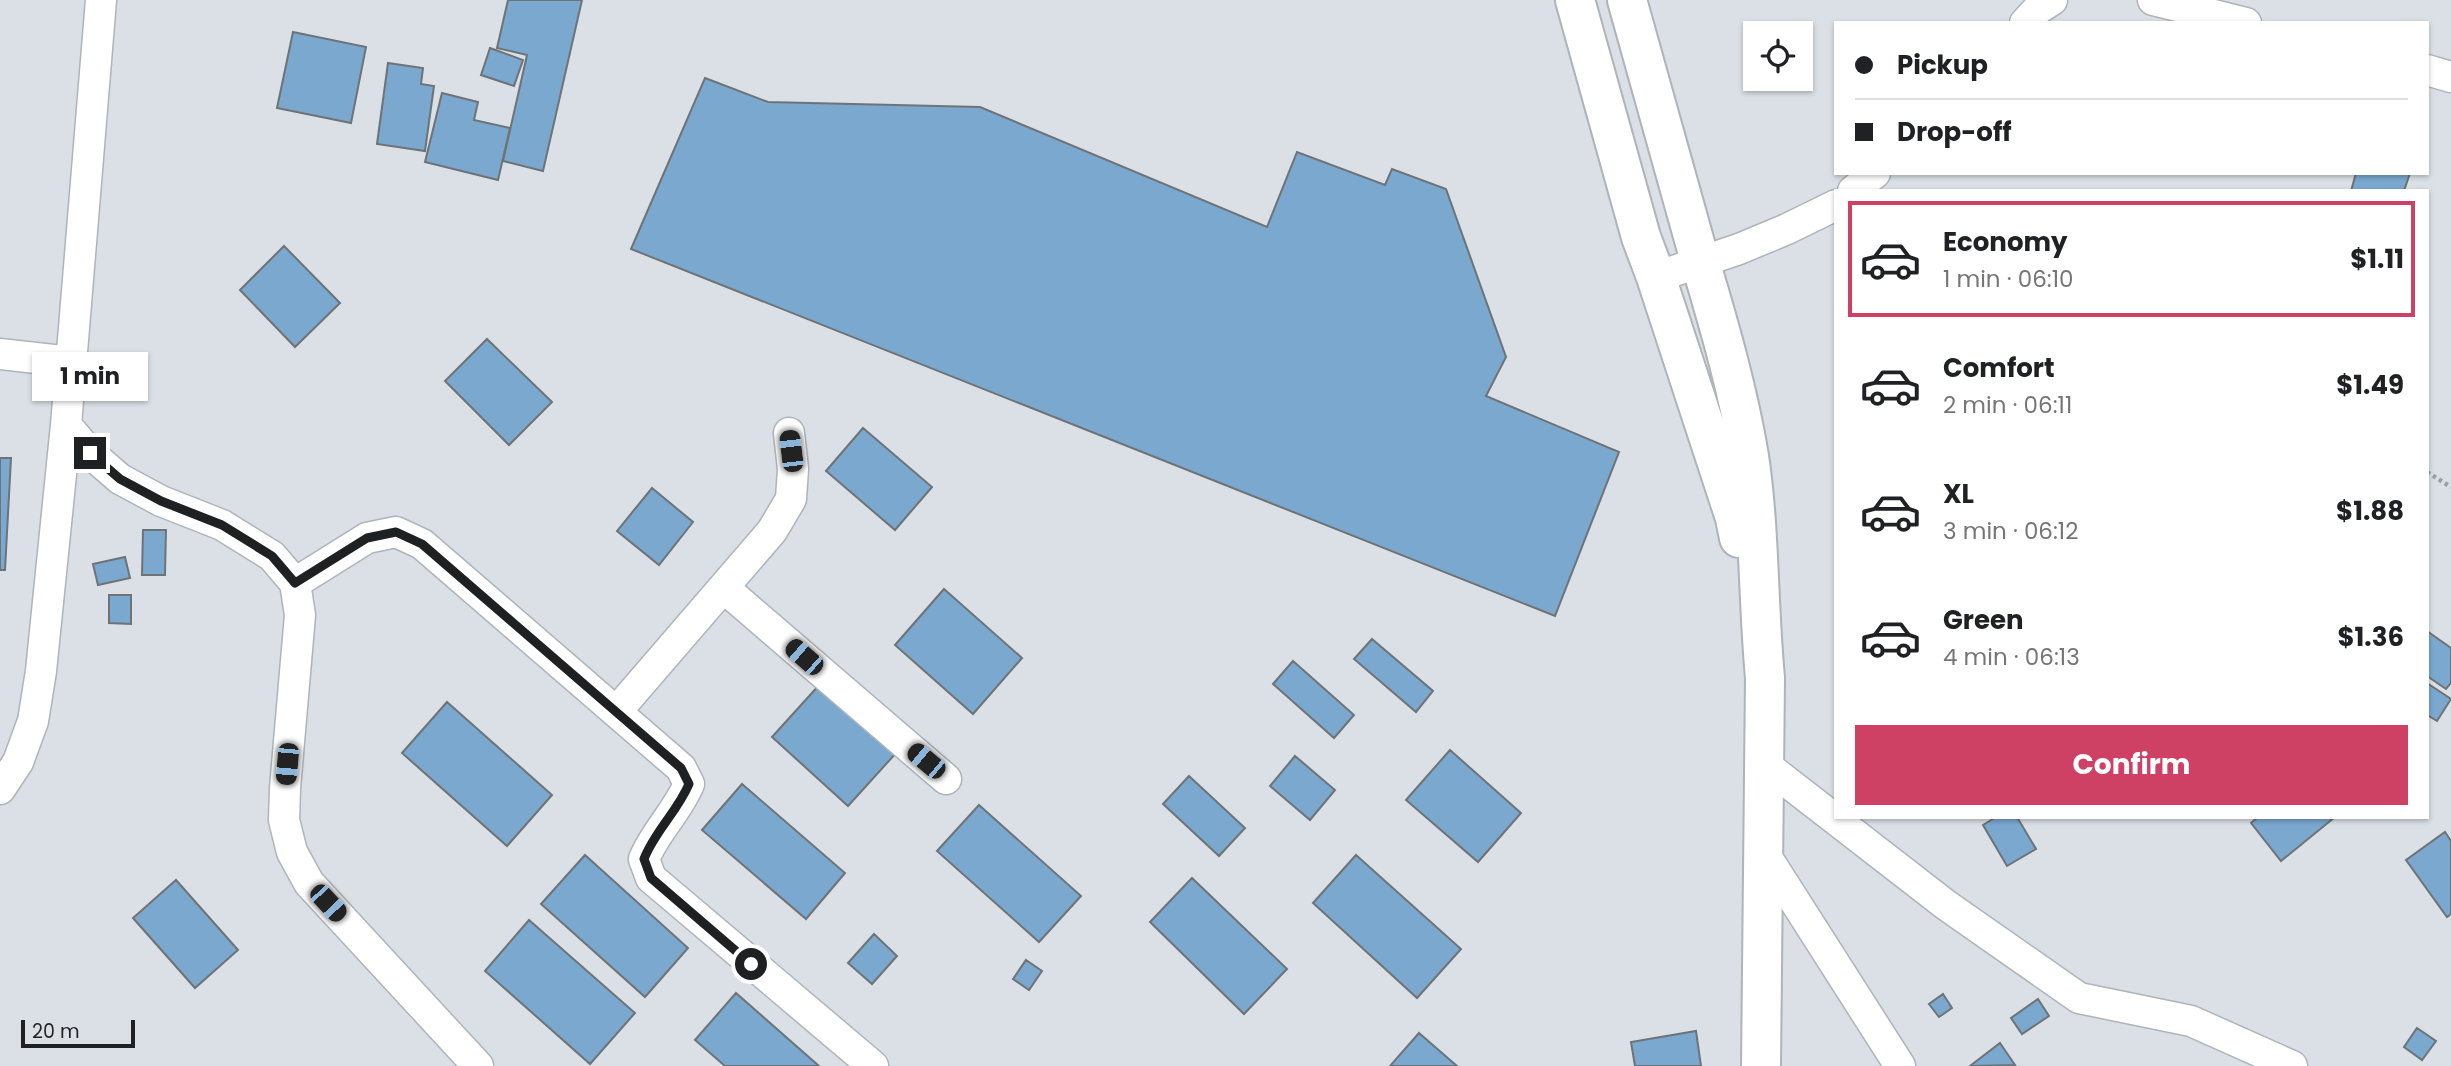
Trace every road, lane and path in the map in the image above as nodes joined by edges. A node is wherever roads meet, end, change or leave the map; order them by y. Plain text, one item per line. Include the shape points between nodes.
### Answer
1 (100, 0) edge
2 (1575, 0) edge
3 (1627, 0) edge
4 (2052, 0) edge
5 (2153, 0) edge
6 (2027, 21) edge
7 (2238, 21) edge
8 (2429, 71) edge
9 (2451, 77) edge
10 (1873, 175) edge
11 (1855, 189) edge
12 (1834, 206) edge
13 (1700, 261) junction
14 (1656, 277) junction
15 (0, 354) edge
16 (71, 362) junction
17 (66, 425) junction
18 (789, 433) dead end
19 (2429, 473) edge
20 (2451, 487) edge
21 (295, 583) junction
22 (724, 588) junction
23 (1761, 636) junction
24 (617, 712) junction
25 (1765, 764) junction
26 (946, 779) dead end
27 (0, 789) edge
28 (1834, 818) edge
29 (1836, 819) edge
30 (1764, 853) junction
31 (478, 1066) edge
32 (873, 1066) edge
33 (1762, 1066) edge
34 (1900, 1066) edge
35 (2292, 1066) edge

1 - 16 street
2 - 14 street via 1640,237
3 - 13 street
4 - 6 street
5 - 7 street
8 - 9 street
10 - 11 street
12 - 13 street via 1739,249
13 - 14 street
13 - 23 street via 1749,456 1757,523
14 - 23 street via 1735,518
15 - 16 street
16 - 17 street
17 - 21 street via 120,479 222,525 272,556
17 - 27 street via 33,721 18,762
18 - 22 street via 791,499 772,531
19 - 20 path
21 - 24 street via 367,538 396,532 422,544
21 - 31 street via 300,615 284,820 292,852 309,883
22 - 24 street
22 - 26 street
23 - 25 street
24 - 32 street via 681,768 689,784 644,859 651,878
25 - 28 street
25 - 30 street
29 - 35 street via 1946,905 2079,998 2191,1021
30 - 33 street
30 - 34 street

